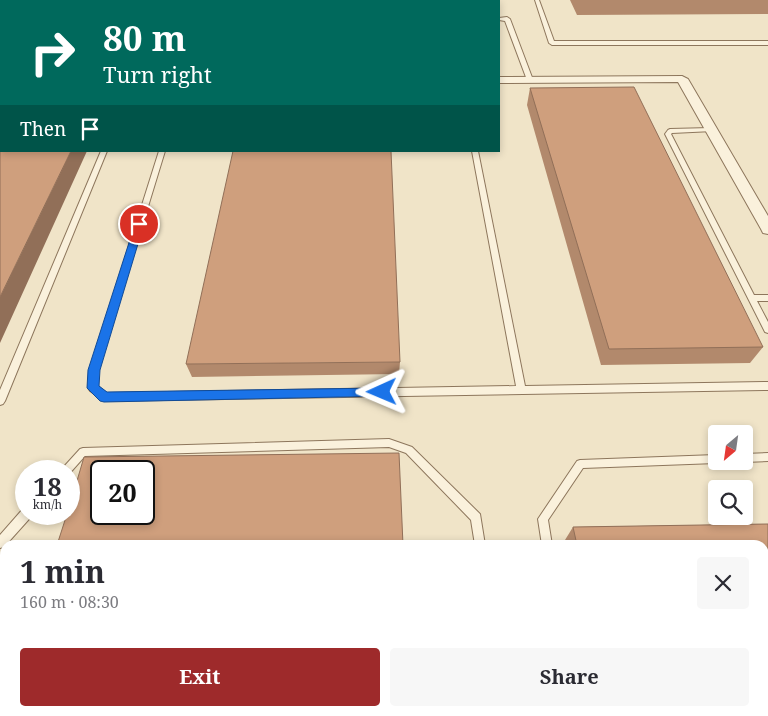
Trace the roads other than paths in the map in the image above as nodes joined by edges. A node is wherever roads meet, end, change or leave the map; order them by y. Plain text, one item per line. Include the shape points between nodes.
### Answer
1 (537, 0) edge
2 (500, 19) edge
3 (768, 43) edge
4 (500, 80) edge
5 (530, 80) junction
6 (711, 130) junction
7 (104, 152) edge
8 (162, 152) edge
9 (476, 152) edge
10 (768, 229) edge
11 (751, 298) junction
12 (768, 298) edge
13 (768, 330) edge
14 (768, 386) edge
15 (521, 390) junction
16 (0, 401) edge
17 (768, 457) edge
18 (753, 458) edge
19 (708, 459) edge
20 (75, 460) edge
21 (16, 525) edge
22 (3, 540) edge
23 (479, 540) edge
24 (546, 540) edge

1 - 3 lane via 552,43
2 - 5 lane via 508,19
4 - 5 street
5 - 6 street via 682,79
6 - 10 street
6 - 11 lane via 670,131 668,134
7 - 16 lane
8 - 15 lane via 94,370 93,388 104,398
9 - 15 lane
11 - 12 lane
11 - 13 lane
14 - 15 lane
17 - 18 lane
19 - 24 lane via 580,464 543,519
20 - 23 lane via 83,452 389,443 409,450 476,518
21 - 22 lane

